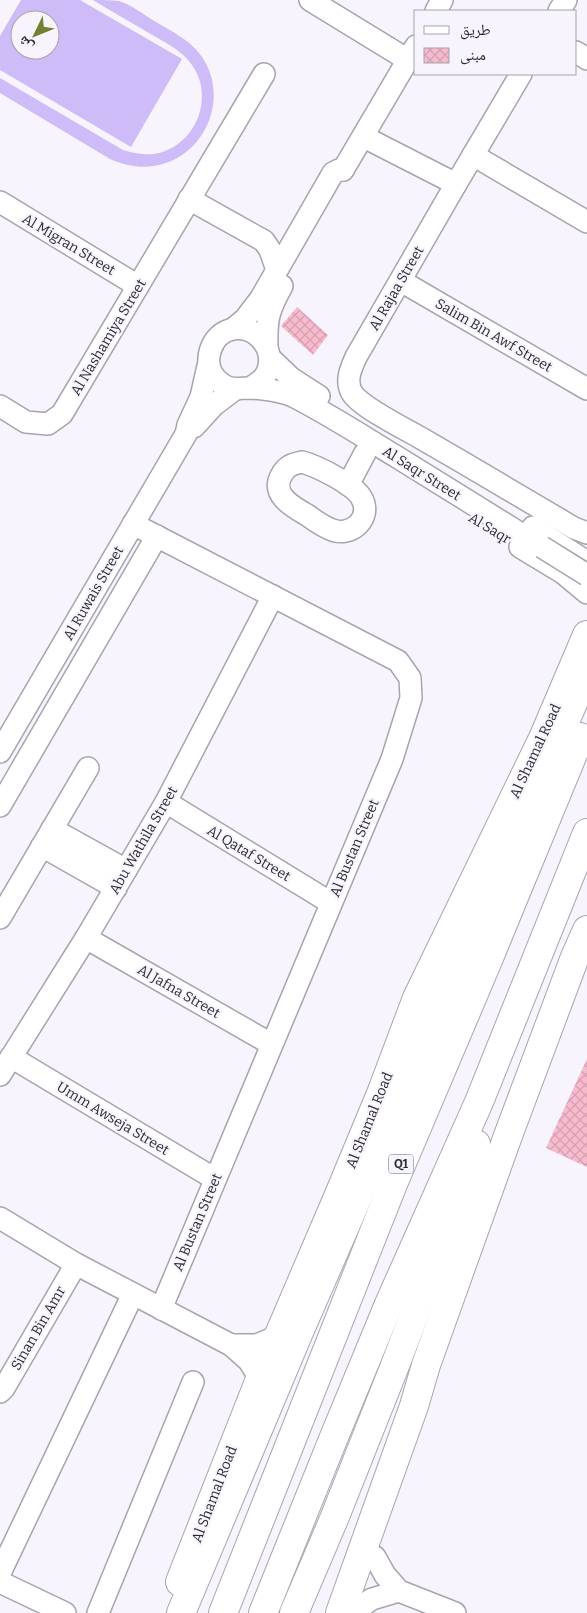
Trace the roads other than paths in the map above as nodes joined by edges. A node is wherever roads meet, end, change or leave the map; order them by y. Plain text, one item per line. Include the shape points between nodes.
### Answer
1 (310, 0) edge
2 (412, 53) edge
3 (264, 74) dead end
4 (521, 75) edge
5 (364, 137) junction
6 (473, 155) junction
7 (343, 170) junction
8 (456, 184) junction
9 (189, 199) junction
10 (0, 202) edge
11 (587, 222) edge
12 (298, 235) junction
13 (264, 241) junction
14 (277, 270) junction
15 (401, 281) junction
16 (138, 286) junction
17 (233, 329) junction
18 (268, 352) junction
19 (208, 366) junction
20 (242, 389) junction
21 (587, 389) edge
22 (294, 397) junction
23 (0, 406) edge
24 (186, 434) junction
25 (365, 453) junction
26 (348, 485) dead end
27 (133, 524) junction
28 (587, 533) edge
29 (157, 536) junction
30 (545, 542) junction
31 (587, 562) edge
32 (587, 567) edge
33 (563, 573) junction
34 (587, 575) edge
35 (587, 593) edge
36 (273, 596) junction
37 (587, 635) edge
38 (587, 671) edge
39 (587, 719) edge
40 (0, 752) edge
41 (88, 768) dead end
42 (166, 802) junction
43 (0, 806) edge
44 (587, 833) edge
45 (47, 838) junction
46 (121, 879) junction
47 (331, 903) junction
48 (0, 918) edge
49 (587, 930) edge
50 (86, 938) junction
51 (459, 969) junction
52 (272, 1044) junction
53 (12, 1057) junction
54 (0, 1075) edge
55 (382, 1090) junction
56 (479, 1102) junction
57 (215, 1179) junction
58 (0, 1218) edge
59 (76, 1264) junction
60 (133, 1294) junction
61 (161, 1309) junction
62 (278, 1336) junction
63 (231, 1344) junction
64 (260, 1379) junction
65 (194, 1382) dead end
66 (0, 1392) edge
67 (414, 1406) junction
68 (375, 1557) junction
69 (0, 1573) edge
70 (0, 1582) edge
71 (399, 1590) junction
72 (297, 1608) edge
73 (441, 1610) edge
74 (350, 1612) edge
75 (65, 1613) edge
76 (98, 1613) edge
77 (168, 1613) edge
78 (181, 1613) edge
79 (222, 1613) edge
80 (263, 1613) edge

1 - 2 street
2 - 5 street
3 - 9 street, Al Nashamiya Street
4 - 6 street, Al Rajaa Street
5 - 7 street
5 - 8 street
6 - 8 street, Al Rajaa Street
6 - 11 street
7 - 12 street via 333,173
7 - 18 street via 343,180 270,306
8 - 15 street, Al Rajaa Street
9 - 13 street
9 - 16 street, Al Nashamiya Street
10 - 16 street, Al Migran Street
12 - 13 street
12 - 14 street
13 - 14 street
14 - 17 street via 252,311
15 - 21 street, Salim Bin Awf Street
15 - 28 street, Al Rajaa Street via 349,372 353,394 399,427
16 - 23 street, Al Nashamiya Street via 62,414 48,424 26,422
17 - 18 street via 246,329 258,335
17 - 19 street via 213,343
18 - 20 street via 268,371 261,382
18 - 30 street, Al Saqr Street via 281,370 302,386 407,448
19 - 20 street via 223,386
19 - 24 street, Al Ruwais Street via 201,396
20 - 22 street, Al Saqr Street
20 - 24 street, Al Ruwais Street via 214,405
22 - 25 street, Al Saqr via 314,422
22 - 30 street, Al Saqr Street
24 - 27 street, Al Ruwais Street
25 - 26 street
25 - 33 street, Al Saqr
27 - 29 street, Al Bustan Street
27 - 40 street, Al Ruwais Street
29 - 36 street, Al Bustan Street
29 - 43 street
30 - 31 street, Al Saqr Street
30 - 34 street, Al Saqr Street, bridge
32 - 33 street via 575,573
33 - 35 street, Al Saqr
36 - 42 street, Abu Wathila Street
36 - 47 street, Al Bustan Street via 398,661 410,678 411,698 392,759
37 - 55 main road, Al Shamal Road via 544,736 417,998
38 - 51 main road
39 - 79 main road, Q1 via 393,1184
41 - 45 street
42 - 46 street, Abu Wathila Street
42 - 47 street, Al Qataf Street
44 - 56 main road
45 - 46 street
45 - 48 street
46 - 50 street, Abu Wathila Street
47 - 52 street, Al Bustan Street
49 - 67 main road via 509,1133
50 - 52 street, Al Jafna Street
50 - 53 street, Abu Wathila Street
51 - 55 main road via 437,988
51 - 78 main road via 299,1332
52 - 57 street, Al Bustan Street
53 - 54 street, Abu Wathila Street
53 - 57 street, Umm Awseja Street
55 - 62 main road, Al Shamal Road
56 - 72 main road via 479,1135 469,1172
56 - 80 main road via 389,1304
57 - 61 street, Al Bustan Street
58 - 59 street
59 - 60 street
59 - 66 street, Sinan Bin Amr
60 - 61 street
60 - 69 street
61 - 63 street
62 - 63 street via 257,1345
62 - 64 main road, Al Shamal Road
63 - 64 street via 249,1361
64 - 77 main road, Al Shamal Road
65 - 76 street
67 - 68 main road via 408,1443
67 - 74 main road
68 - 71 street
68 - 74 main road
70 - 75 street
71 - 73 street
71 - 74 street

